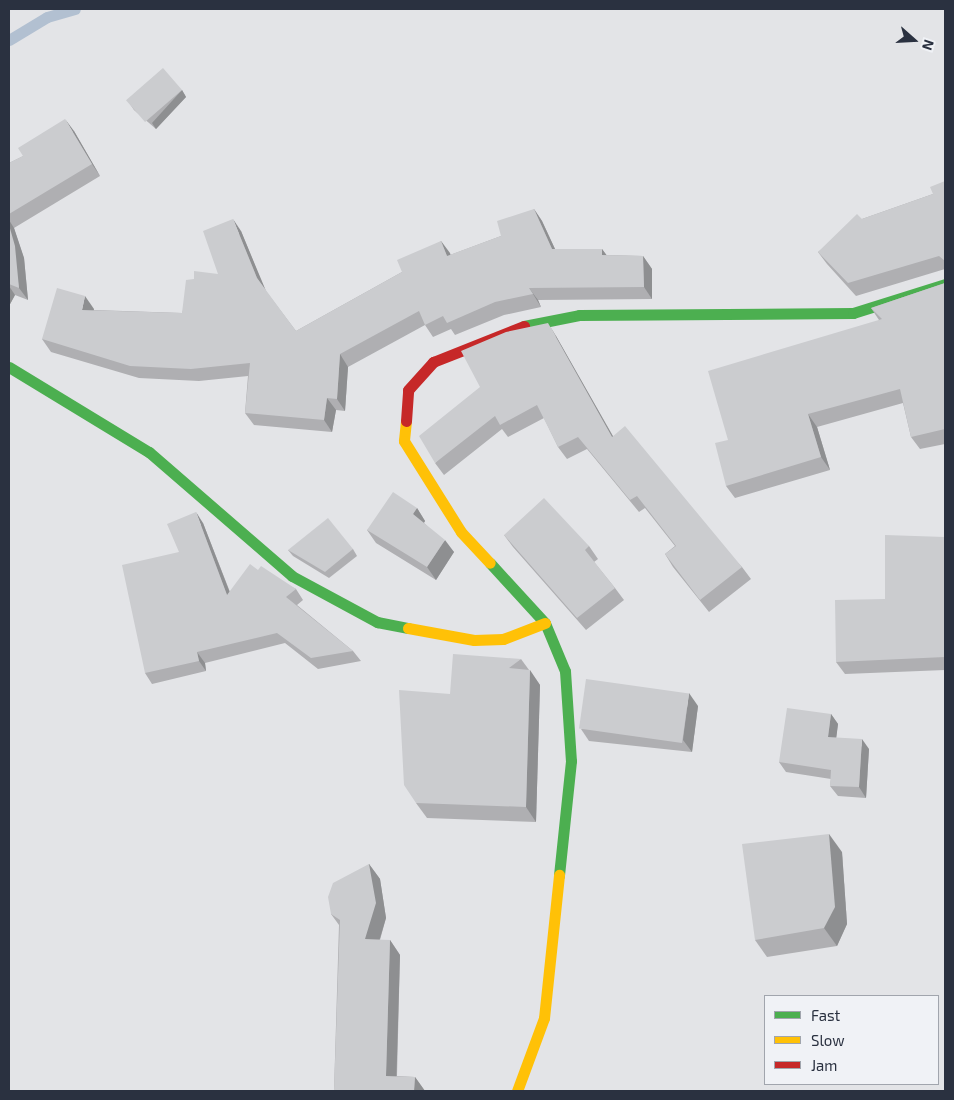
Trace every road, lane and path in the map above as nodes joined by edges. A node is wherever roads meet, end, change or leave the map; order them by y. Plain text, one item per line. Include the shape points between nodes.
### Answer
1 (945, 284) edge
2 (9, 367) edge
3 (545, 624) junction
4 (517, 1091) edge

1 - 3 street via 853,313 579,315 510,329 433,362 408,390 404,441 461,532
2 - 3 street via 149,452 292,576 378,622 474,640 503,639
3 - 4 street via 565,671 571,761 544,1018

